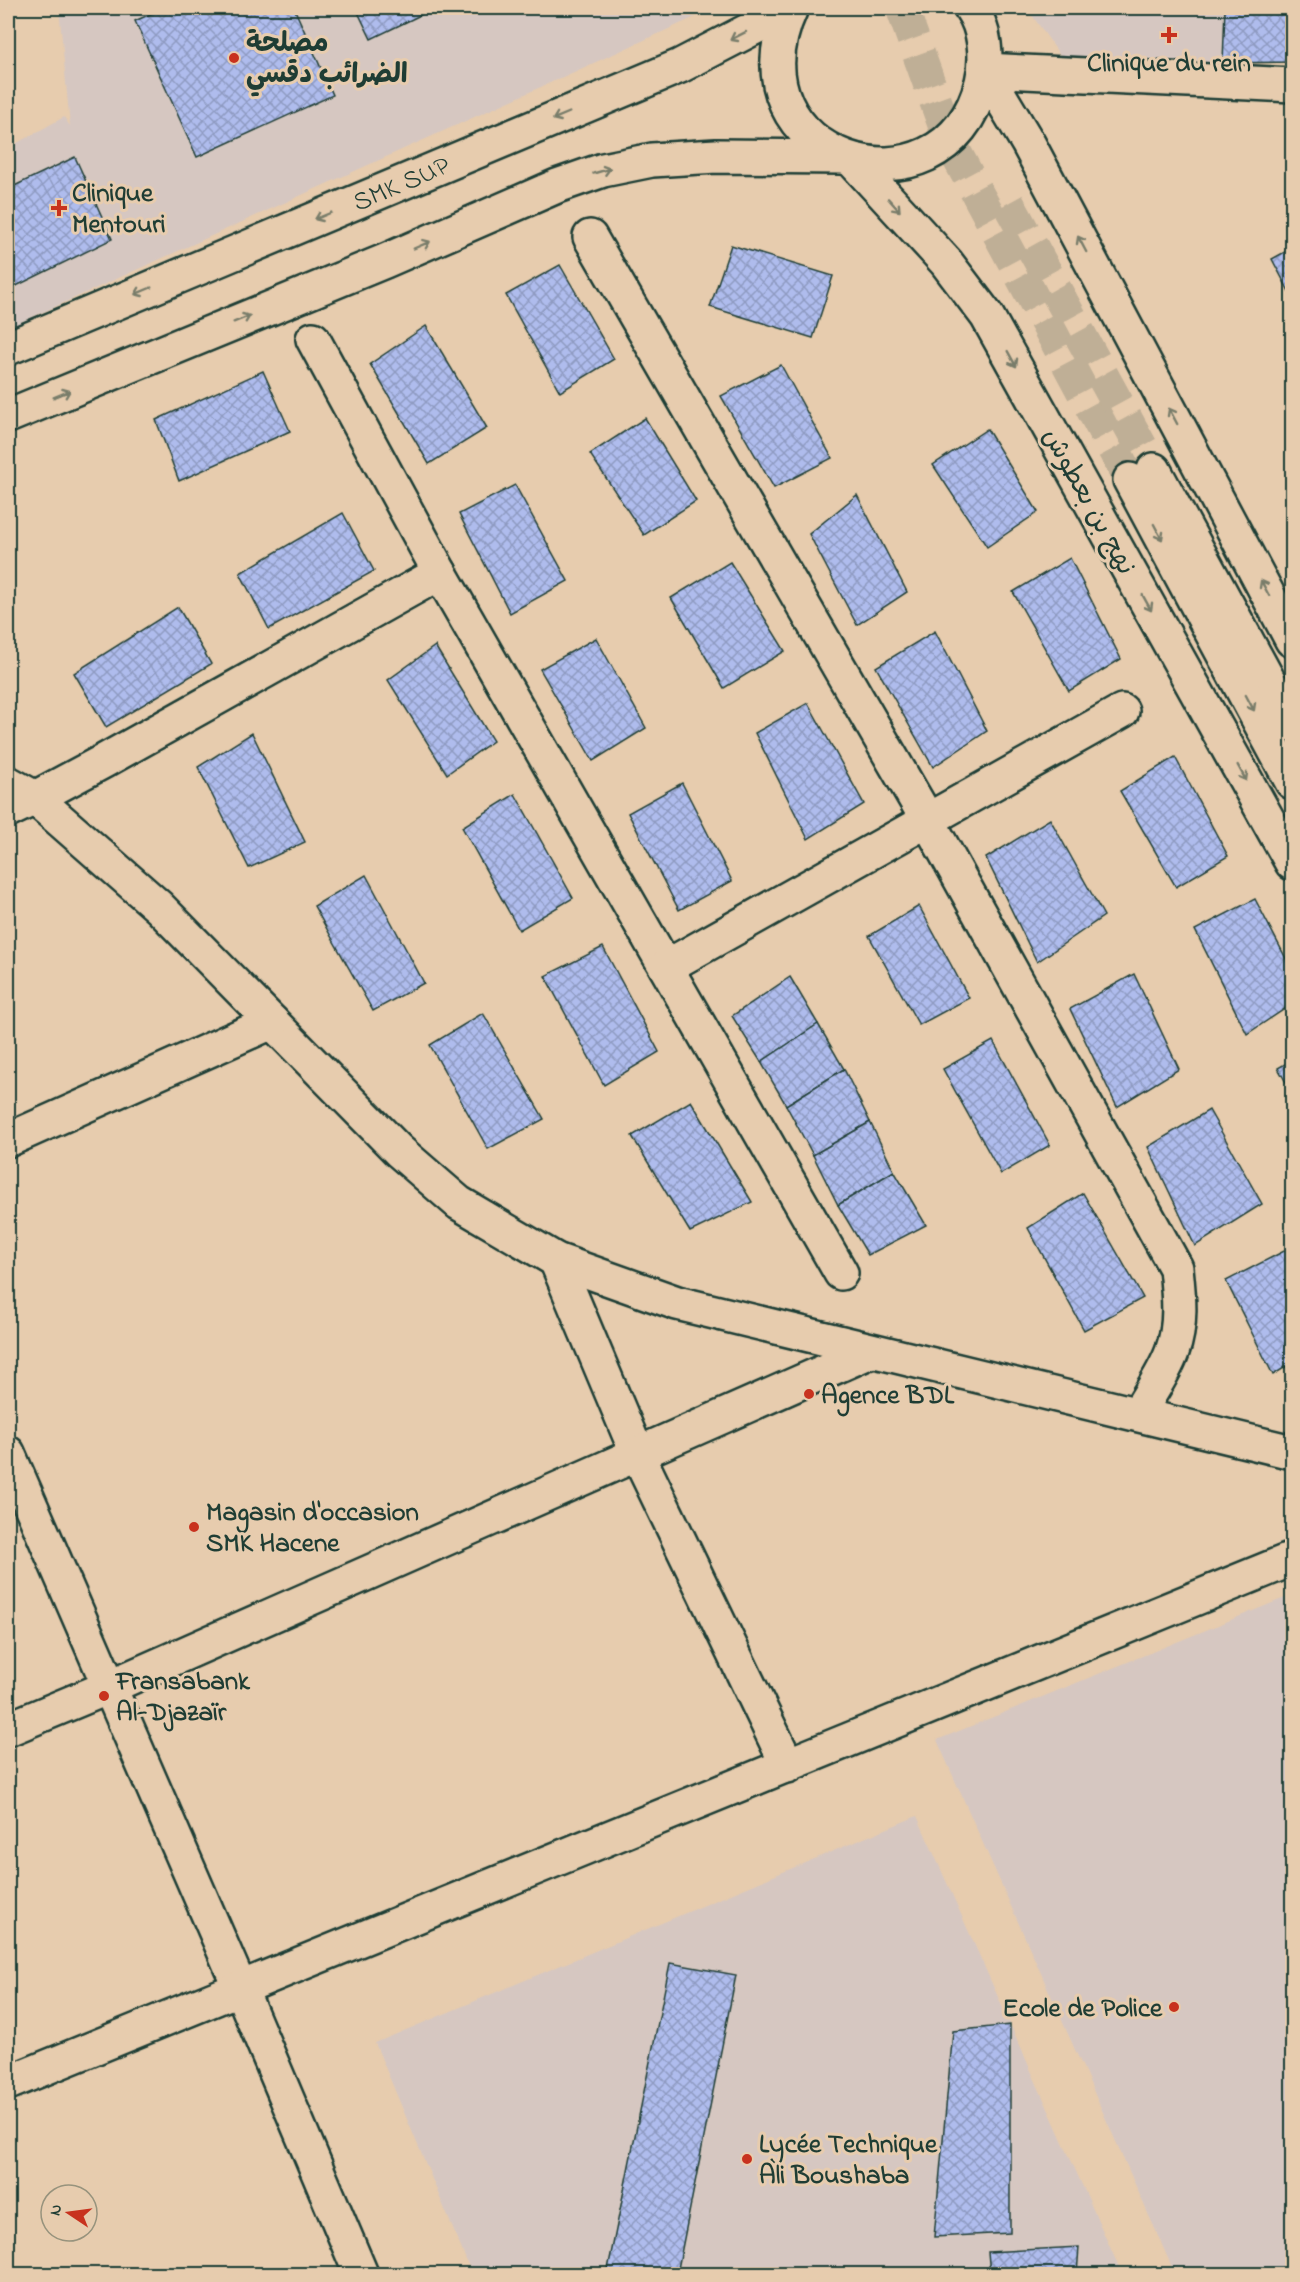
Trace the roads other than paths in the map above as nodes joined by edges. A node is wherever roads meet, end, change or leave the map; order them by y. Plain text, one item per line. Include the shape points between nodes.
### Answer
1 (791, 8) edge
2 (972, 9) edge
3 (985, 70) junction
4 (1293, 86) edge
5 (849, 160) junction
6 (590, 237) dead end
7 (313, 339) dead end
8 (8, 348) edge
9 (8, 416) edge
10 (440, 573) junction
11 (1293, 640) edge
12 (1122, 711) dead end
13 (1293, 723) edge
14 (1293, 782) edge
15 (17, 797) edge
16 (927, 819) junction
17 (1293, 863) edge
18 (666, 967) junction
19 (272, 1022) junction
20 (8, 1140) edge
21 (556, 1260) junction
22 (841, 1273) dead end
23 (871, 1351) junction
24 (1138, 1414) junction
25 (1293, 1452) edge
26 (8, 1453) edge
27 (637, 1454) junction
28 (1293, 1559) edge
29 (109, 1687) junction
30 (8, 1729) edge
31 (788, 1766) junction
32 (241, 1990) junction
33 (8, 2083) edge
34 (361, 2274) edge

1 - 5 street via 781,32 777,58 779,83 788,107 802,128 821,145
1 -> 8 street, SMK SUP via 680,66
2 - 3 street via 981,30
3 - 4 street
3 - 5 street via 977,100 962,126 940,146 914,160 885,165
11 -> 3 street via 1024,135
9 -> 5 street via 603,170 652,160 716,156
5 -> 17 street, نهج بن بعطوش via 946,262 987,316
6 - 16 street
7 - 10 street
10 - 15 street
10 - 18 street
12 - 16 street
13 -> 14 street, نهج بن بعطوش via 1142,475
15 - 19 street via 159,907
16 - 18 street
16 - 24 street via 1176,1269 1178,1330 1172,1353
18 - 22 street
19 - 20 street
19 - 21 street via 399,1151 459,1203
21 - 23 street via 677,1303
21 - 27 street
23 - 24 street
23 - 27 street
24 - 25 street
26 - 29 street
27 - 29 street
27 - 31 street
28 - 31 street
29 - 30 street
29 - 32 street
31 - 32 street
32 - 33 street
32 - 34 street

